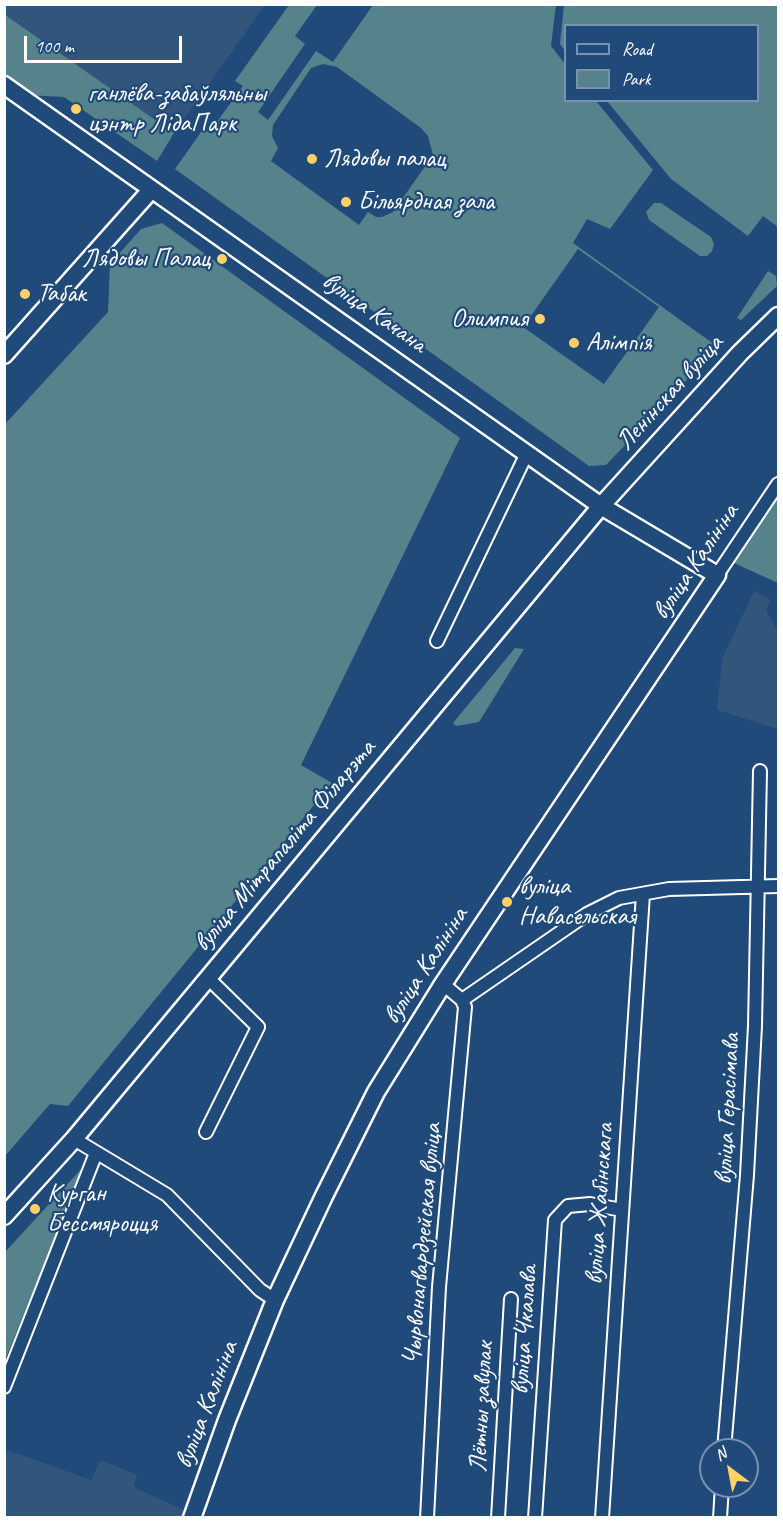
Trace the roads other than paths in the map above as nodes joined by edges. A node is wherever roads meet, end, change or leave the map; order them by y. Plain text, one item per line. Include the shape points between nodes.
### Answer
1 (4, 85) edge
2 (151, 190) junction
3 (778, 316) edge
4 (4, 355) edge
5 (527, 453) junction
6 (778, 484) edge
7 (602, 506) junction
8 (717, 575) junction
9 (437, 641) dead end
10 (760, 771) dead end
11 (759, 885) junction
12 (778, 886) edge
13 (643, 894) junction
14 (208, 978) junction
15 (443, 984) junction
16 (462, 1000) junction
17 (206, 1132) dead end
18 (74, 1139) junction
19 (96, 1153) junction
20 (622, 1210) junction
21 (4, 1216) edge
22 (511, 1299) dead end
23 (275, 1300) junction
24 (4, 1387) edge
25 (725, 1438) edge
26 (721, 1498) edge
27 (192, 1518) edge
28 (427, 1518) edge
29 (498, 1518) edge
30 (536, 1518) edge
31 (602, 1518) edge
32 (720, 1518) edge

1 - 2 main road, вуліца Качана
2 - 4 main road
2 - 5 main road, вуліца Качана
3 - 7 main road, Ленінская вуліца
5 - 7 main road, вуліца Качана
5 - 9 street
6 - 8 street, вуліца Калініна
7 - 8 main road, вуліца Качана
7 - 14 main road, вуліца Мітрапаліта Філарэта
8 - 15 main road, вуліца Калініна
10 - 11 street, вуліца Герасімава
11 - 12 street
11 - 13 street
11 - 25 street, вуліца Герасімава via 747,1175
13 - 16 street via 619,898 587,914
13 - 20 street, вуліца Жабінскага
14 - 17 street via 258,1027
14 - 18 main road, вуліца Мітрапаліта Філарэта
15 - 16 street
15 - 23 main road, вуліца Калініна via 376,1092
16 - 28 street, Чырвонагвардзейская вуліца via 465,1007 439,1287
18 - 19 street
18 - 21 main road, вуліца Мітрапаліта Філарэта
19 - 23 street via 167,1195 252,1282
19 - 24 street
20 - 30 street, вуліца Чкалава via 590,1204 568,1206 555,1220
20 - 31 street, вуліца Жабінскага
22 - 29 street, Лётны завулак
23 - 27 main road, вуліца Калініна
26 - 32 street

